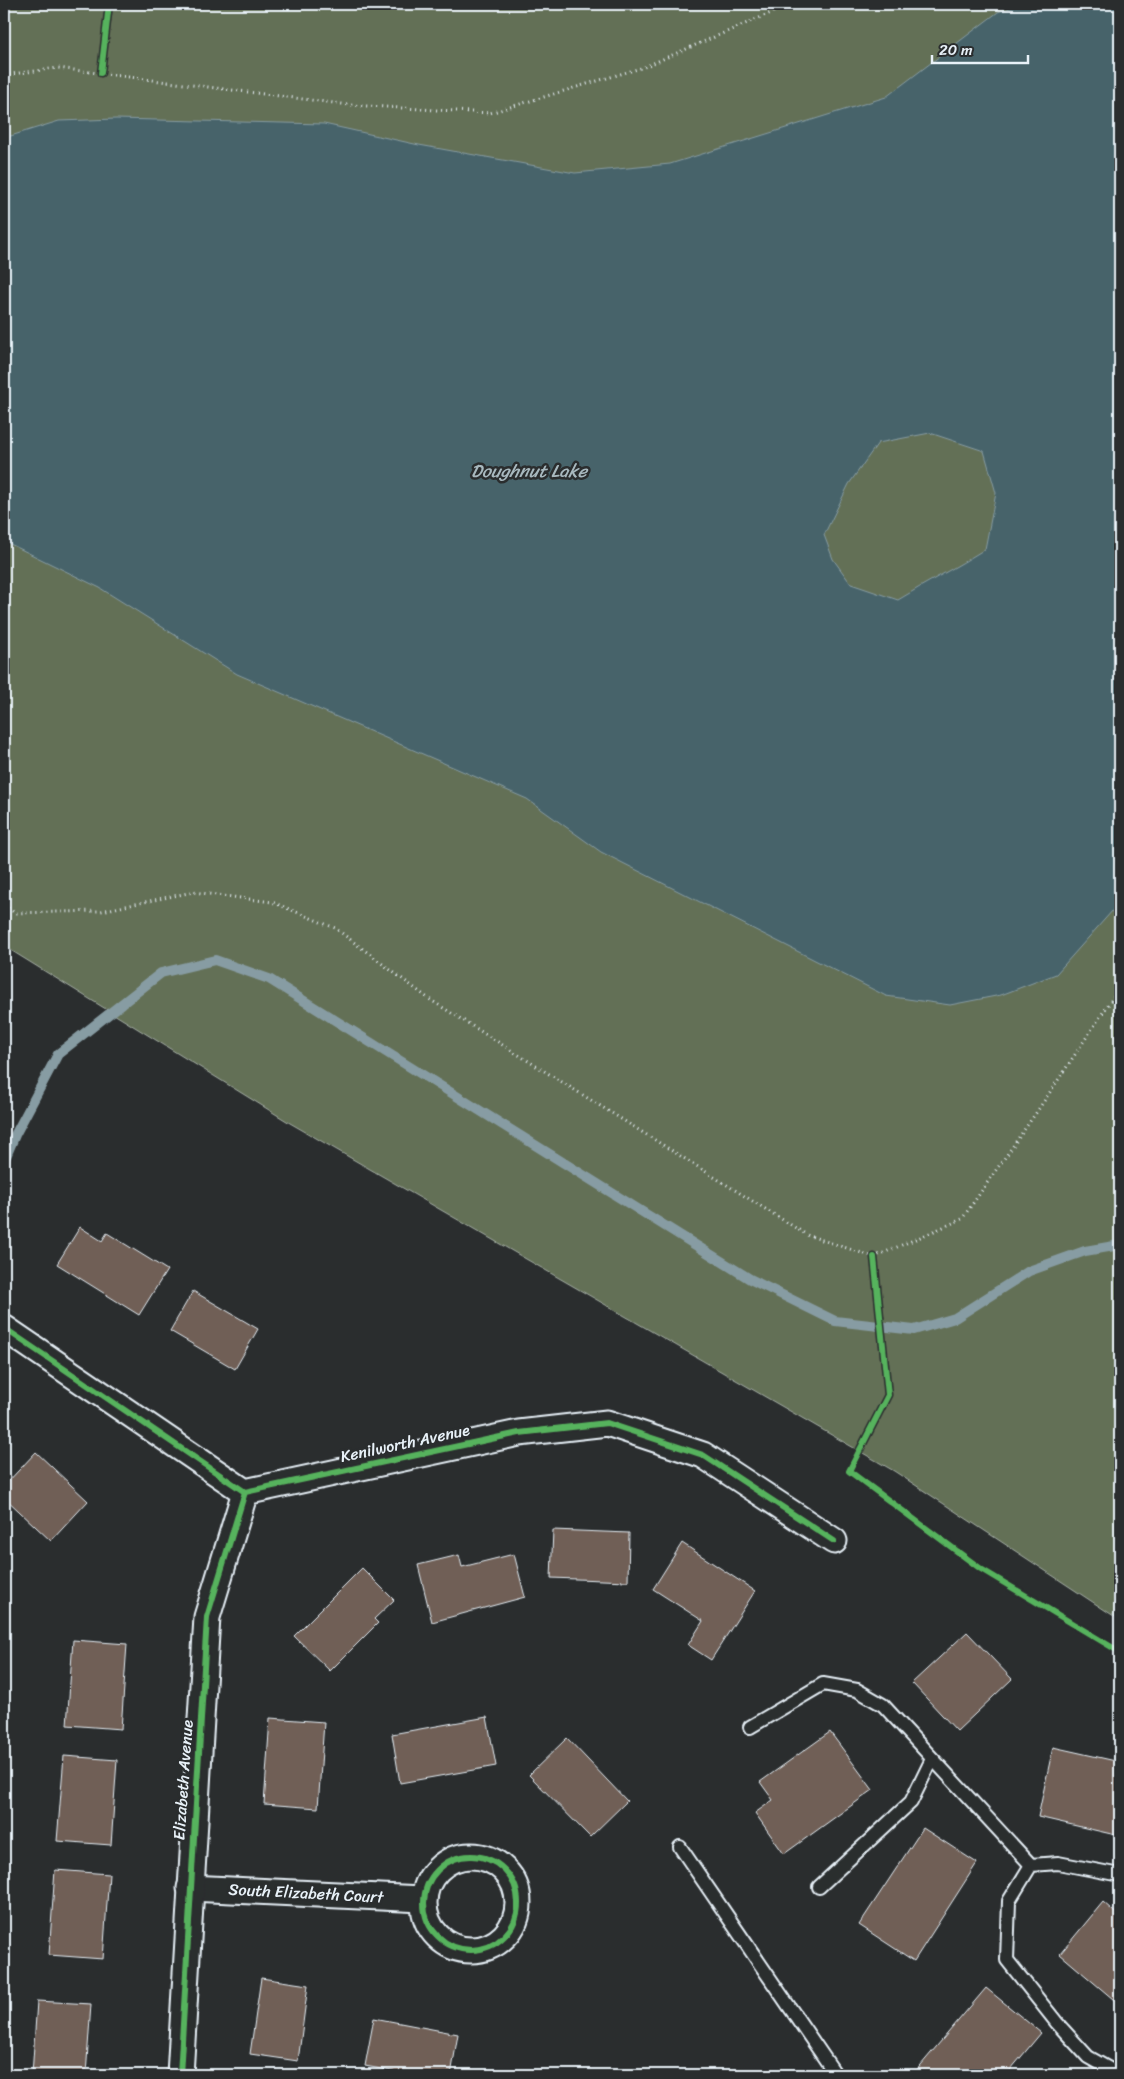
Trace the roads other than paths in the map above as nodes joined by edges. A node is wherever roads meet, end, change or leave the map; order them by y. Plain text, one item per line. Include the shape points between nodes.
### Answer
1 (4, 1328) edge
2 (245, 1492) junction
3 (834, 1541) dead end
4 (750, 1727) dead end
5 (932, 1759) junction
6 (680, 1848) dead end
7 (1032, 1865) junction
8 (1120, 1875) edge
9 (819, 1887) dead end
10 (190, 1888) junction
11 (423, 1899) dead end
12 (180, 2075) edge
13 (836, 2075) edge
14 (1120, 2075) edge

1 - 2 street
2 - 3 street, Kenilworth Avenue via 519,1433 607,1423 703,1455
2 - 10 street, Elizabeth Avenue via 207,1617
4 - 5 lane via 823,1684 857,1690 883,1705
5 - 7 lane
5 - 9 lane via 911,1802
6 - 13 lane
7 - 8 lane via 1058,1863
7 - 14 lane via 1009,1901 1007,1960 1088,2057
10 - 11 street, South Elizabeth Court
10 - 12 street, Elizabeth Avenue

